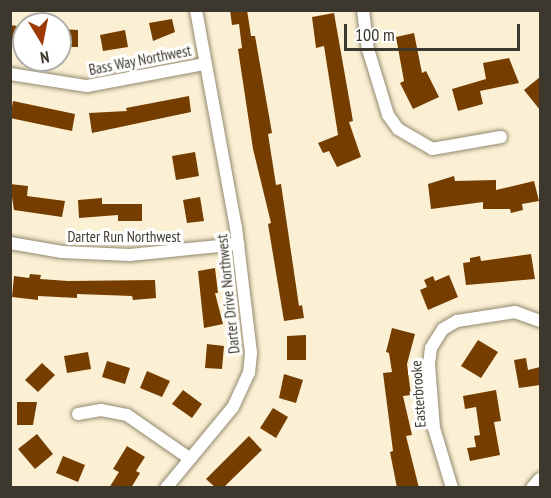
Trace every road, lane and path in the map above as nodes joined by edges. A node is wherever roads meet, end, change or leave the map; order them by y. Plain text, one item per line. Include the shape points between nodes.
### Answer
1 (196, 10) edge
2 (363, 10) edge
3 (205, 64) junction
4 (10, 74) edge
5 (501, 137) dead end
6 (10, 243) edge
7 (238, 244) junction
8 (540, 321) edge
9 (78, 414) dead end
10 (189, 458) junction
11 (540, 480) edge
12 (166, 488) edge
13 (452, 488) edge
14 (533, 488) edge

1 - 3 street, Darter Drive Northwest
2 - 5 street via 368,49 388,115 398,129 432,150
3 - 4 street, Bass Way Northwest via 87,86
3 - 7 street, Darter Drive Northwest
6 - 7 street, Darter Run Northwest via 62,252 130,255
7 - 10 street, Darter Drive Northwest via 250,328 249,373 233,407
8 - 13 street, Easterbrooke via 515,312 457,321 443,329 431,348 434,428
9 - 10 street via 101,410 127,415
10 - 12 street, Darter Drive Northwest
11 - 14 street

